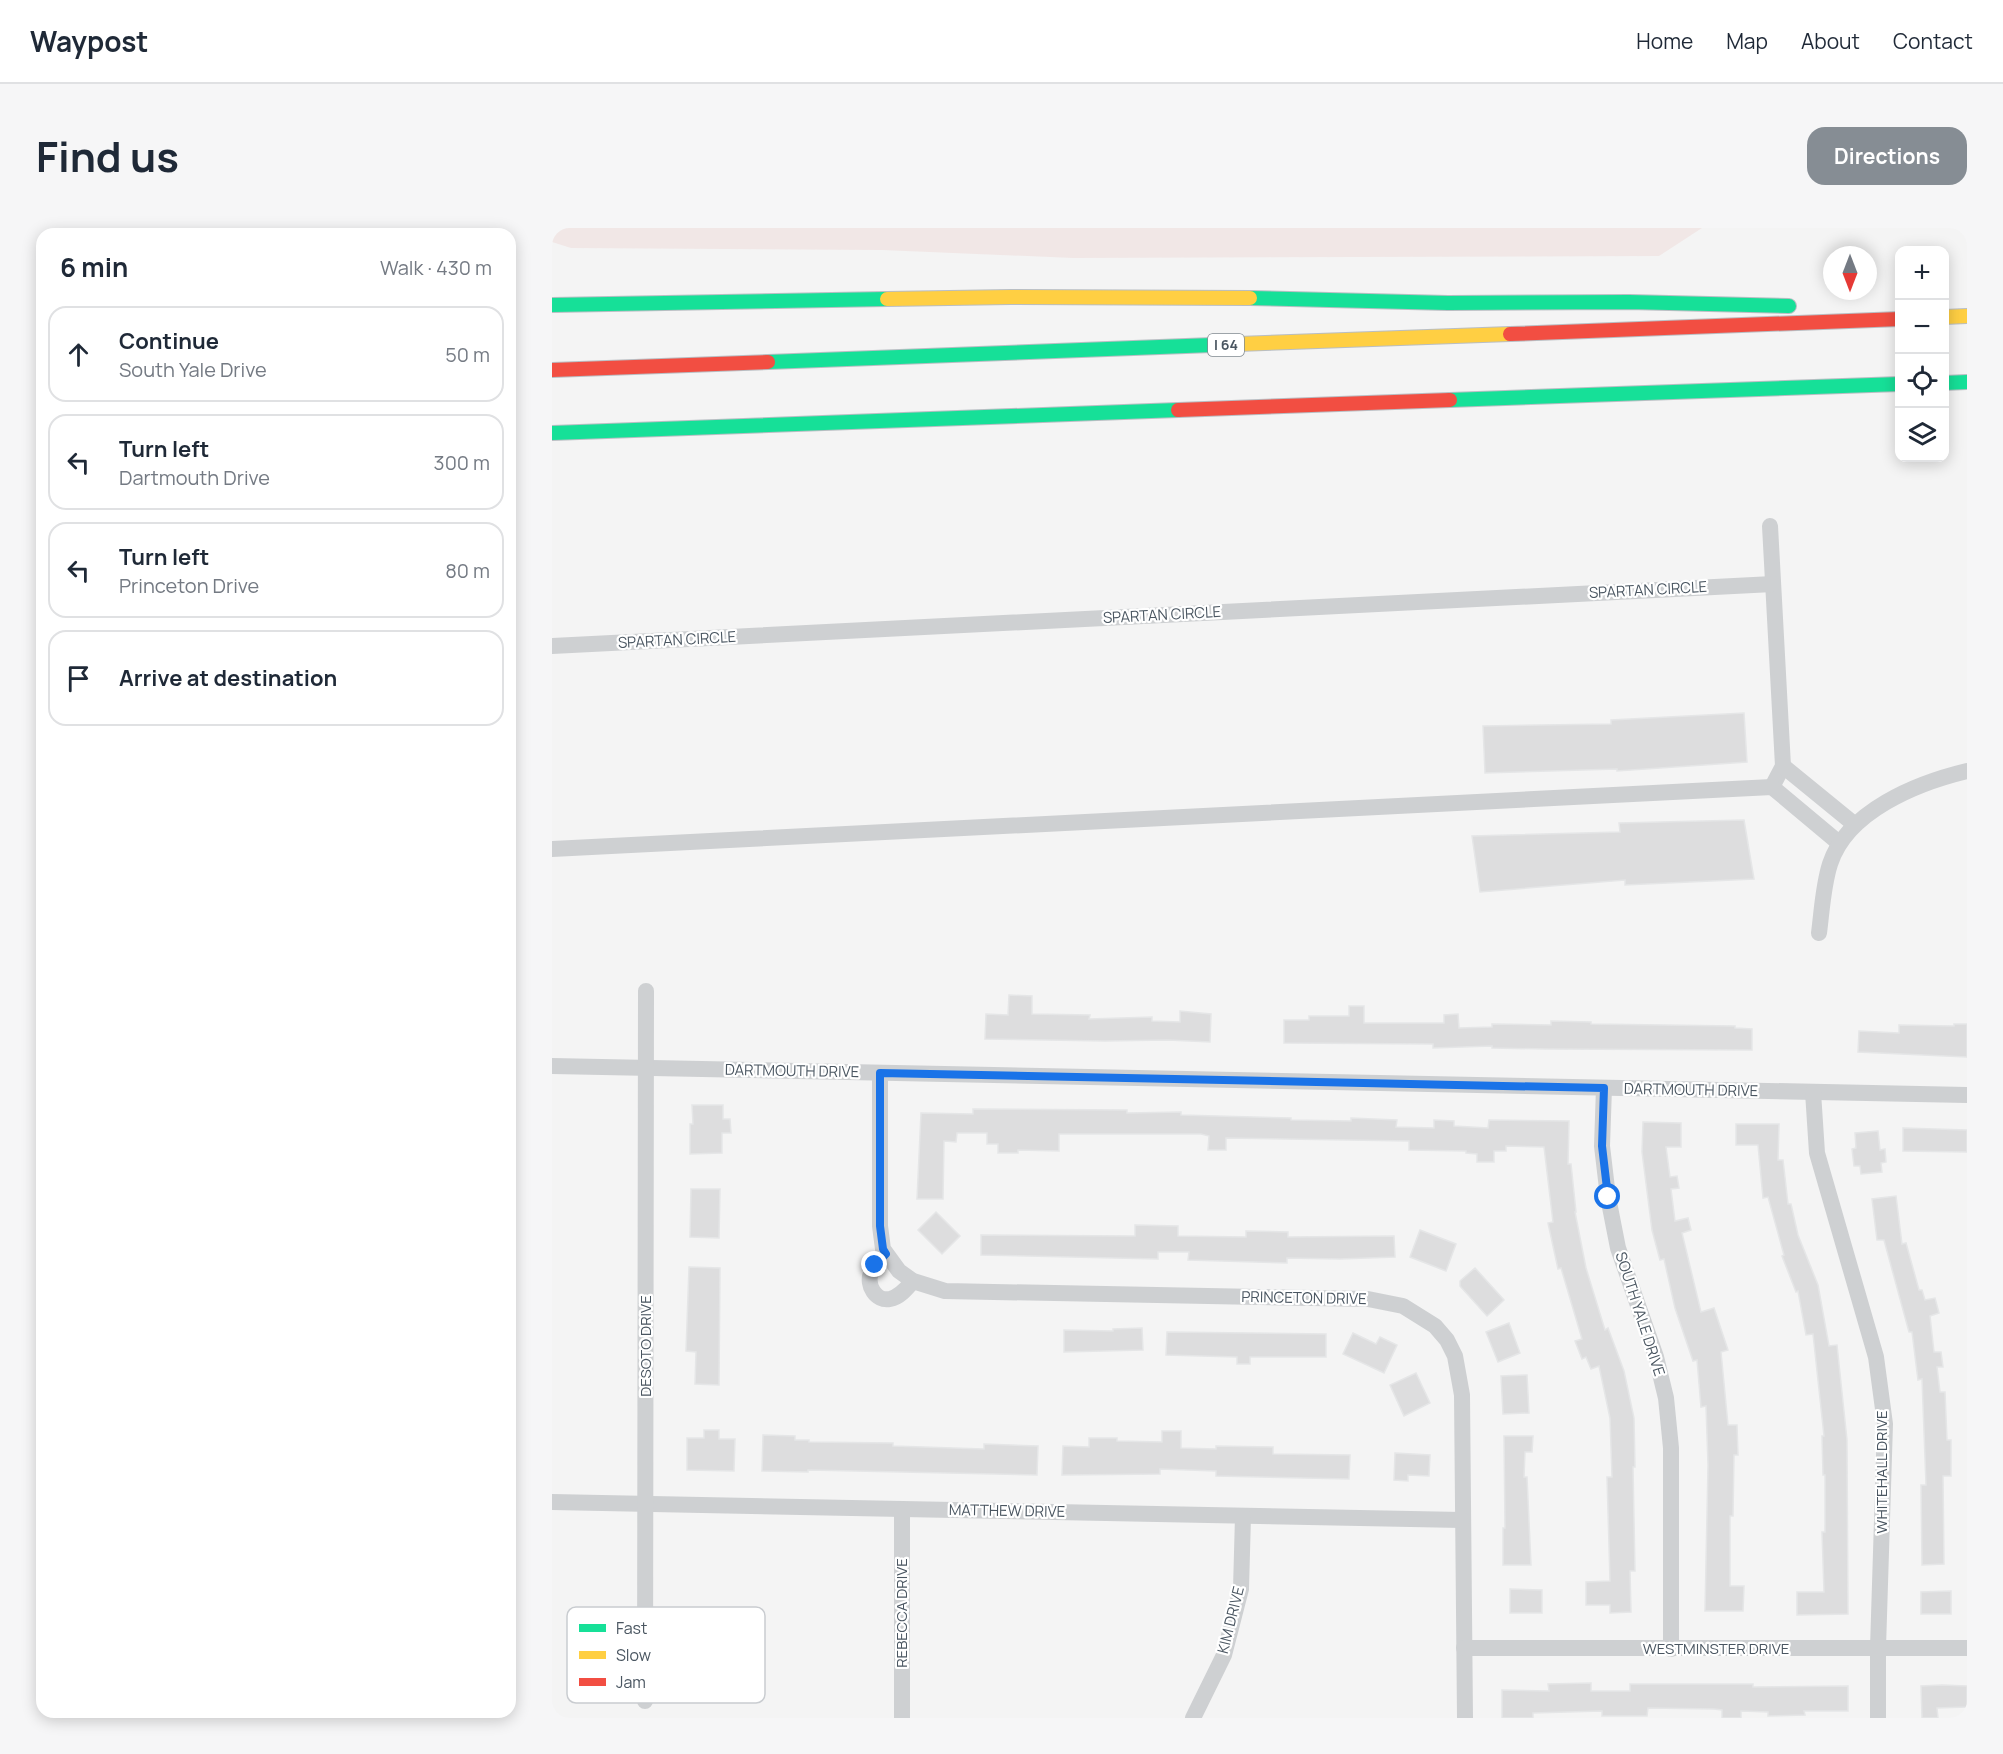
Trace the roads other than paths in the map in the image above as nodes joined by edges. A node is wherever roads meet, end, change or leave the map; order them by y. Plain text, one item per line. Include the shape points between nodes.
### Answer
1 (552, 305) edge
2 (1802, 306) dead end
3 (1849, 308) dead end
4 (1895, 310) edge
5 (1895, 319) edge
6 (552, 370) edge
7 (1967, 382) edge
8 (1949, 383) edge
9 (1895, 384) edge
10 (552, 433) edge
11 (1770, 526) dead end
12 (1773, 584) junction
13 (552, 646) edge
14 (1783, 766) junction
15 (1967, 771) edge
16 (1772, 787) junction
17 (1854, 824) junction
18 (1839, 843) junction
19 (552, 849) edge
20 (1819, 933) dead end
21 (646, 991) dead end
22 (552, 1066) edge
23 (647, 1068) junction
24 (880, 1073) junction
25 (1604, 1088) junction
26 (1814, 1092) junction
27 (1967, 1095) edge
28 (886, 1254) junction
29 (913, 1281) junction
30 (552, 1502) edge
31 (645, 1504) junction
32 (902, 1509) junction
33 (1243, 1516) junction
34 (1462, 1520) junction
35 (645, 1607) edge
36 (1464, 1648) junction
37 (1878, 1648) junction
38 (1967, 1648) edge
39 (1671, 1649) junction
40 (902, 1718) edge
41 (1193, 1718) edge
42 (1465, 1718) edge
43 (1878, 1718) edge

1 - 2 highway via 1011,297
3 - 4 highway
5 - 6 highway, I 64
7 - 8 highway
9 - 10 highway
11 - 12 street
12 - 13 street, SPARTAN CIRCLE
12 - 14 street
14 - 16 street
14 - 17 street
15 - 17 street via 1897,796
16 - 18 street
16 - 19 street
17 - 18 street
18 - 20 street via 1830,863
21 - 23 street, DESOTO DRIVE
22 - 23 street, DARTMOUTH DRIVE
23 - 24 street, DARTMOUTH DRIVE
23 - 31 street, DESOTO DRIVE
24 - 25 street, DARTMOUTH DRIVE
24 - 28 street via 880,1226
25 - 26 street, DARTMOUTH DRIVE
25 - 39 street, SOUTH YALE DRIVE via 1602,1146 1618,1248 1666,1398 1671,1448
26 - 27 street, DARTMOUTH DRIVE
26 - 37 street, WHITEHALL DRIVE via 1817,1153 1876,1357 1885,1424
28 - 29 street, PRINCETON DRIVE
28 - 29 street via 870,1275 870,1286 878,1297 889,1300
29 - 34 street, PRINCETON DRIVE via 945,1291 1368,1299 1403,1306 1435,1326 1448,1340 1455,1356 1462,1395
30 - 31 street, MATTHEW DRIVE
31 - 32 street, MATTHEW DRIVE
31 - 35 street, DESOTO DRIVE
32 - 33 street, MATTHEW DRIVE
32 - 40 street, REBECCA DRIVE
33 - 34 street, MATTHEW DRIVE
33 - 41 street, KIM DRIVE via 1241,1589 1224,1655
34 - 36 street, PRINCETON DRIVE
36 - 39 street, WESTMINSTER DRIVE
36 - 42 street, PRINCETON DRIVE
37 - 38 street, WESTMINSTER DRIVE
37 - 39 street, WESTMINSTER DRIVE
37 - 43 street, WHITEHALL DRIVE

